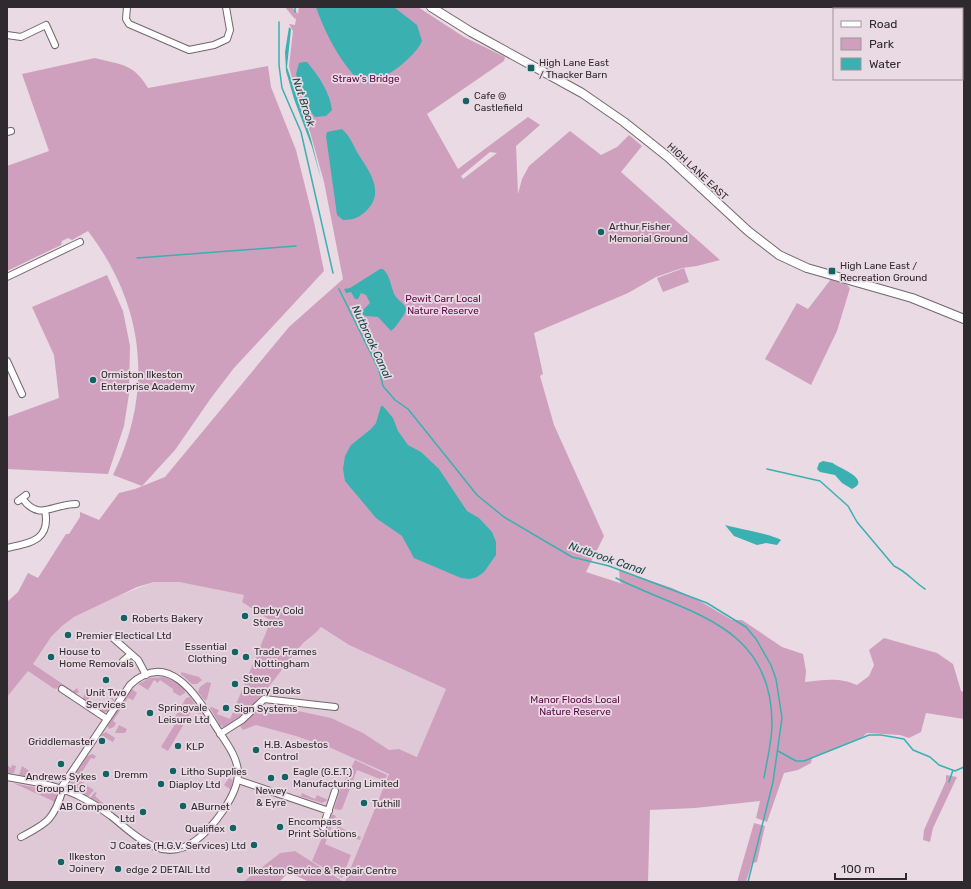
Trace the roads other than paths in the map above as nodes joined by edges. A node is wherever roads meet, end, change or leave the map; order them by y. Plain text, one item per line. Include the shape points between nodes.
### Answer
1 (126, 7) edge
2 (226, 7) edge
3 (431, 7) edge
4 (7, 35) edge
5 (55, 45) dead end
6 (80, 242) dead end
7 (7, 277) edge
8 (964, 319) edge
9 (7, 361) edge
10 (22, 394) dead end
11 (22, 498) dead end
12 (76, 504) dead end
13 (45, 510) junction
14 (7, 548) edge
15 (113, 638) dead end
16 (131, 654) junction
17 (123, 661) dead end
18 (146, 675) junction
19 (62, 689) dead end
20 (335, 707) dead end
21 (107, 719) junction
22 (220, 734) junction
23 (7, 777) edge
24 (238, 780) junction
25 (62, 789) junction
26 (335, 791) dead end
27 (329, 811) junction
28 (323, 827) dead end
29 (21, 837) dead end

1 - 2 street via 126,19 129,24 189,50 219,44 227,39 230,30
3 - 8 main road, HIGH LANE EAST via 476,35 582,93 615,115 668,157 748,231 788,260 807,268 912,298
4 - 5 street via 21,37 46,25
6 - 7 street via 68,244
9 - 10 street
11 - 13 street via 32,509
12 - 13 street via 67,501
13 - 14 street via 47,523 39,538 30,543
15 - 16 street
16 - 17 street
16 - 18 street
18 - 21 street via 130,685
18 - 22 street via 168,674 186,684
19 - 21 street
20 - 22 street via 281,703 264,699 242,720
21 - 25 street
22 - 24 street via 236,762
23 - 25 street via 40,782
24 - 25 street via 230,798 205,832 194,842 173,849 161,849 148,844 134,836 102,809
24 - 27 street
25 - 29 street via 50,819
26 - 27 street
27 - 28 street

